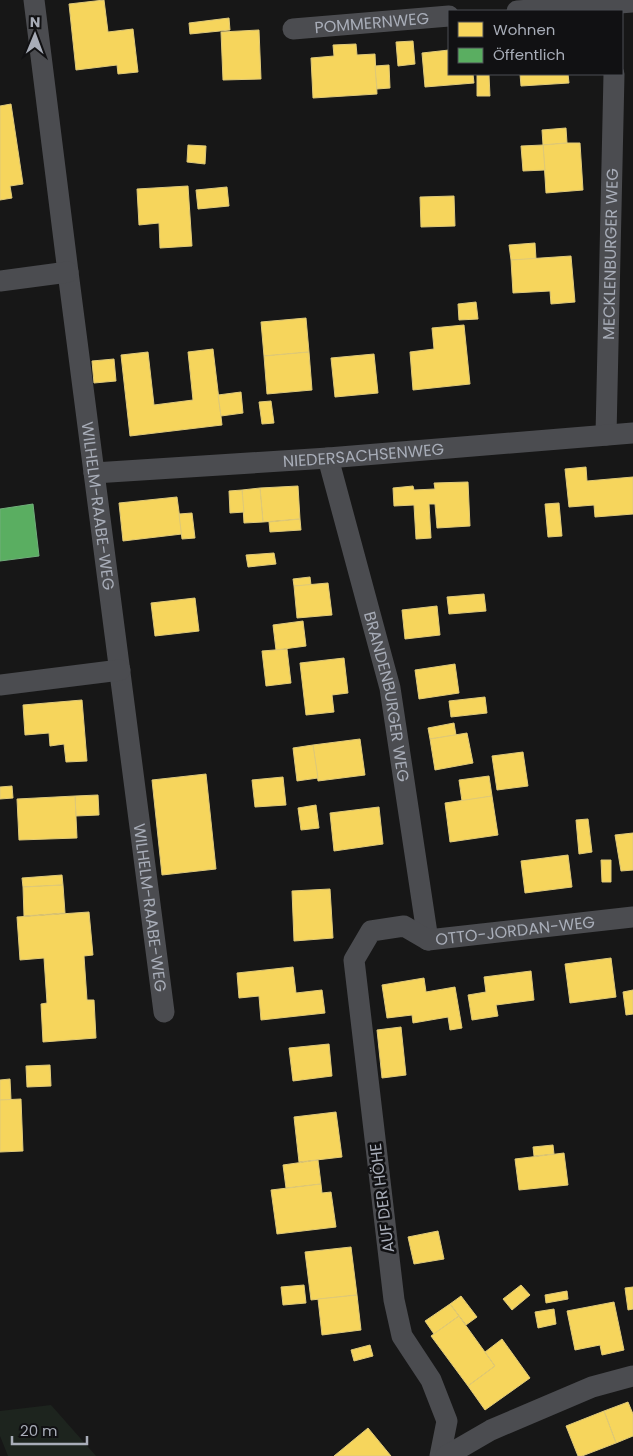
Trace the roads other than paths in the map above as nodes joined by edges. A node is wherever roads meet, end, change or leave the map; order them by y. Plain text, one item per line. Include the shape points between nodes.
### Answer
1 (34, 0) edge
2 (620, 4) edge
3 (532, 10) edge
4 (448, 16) edge
5 (293, 29) dead end
6 (614, 75) edge
7 (68, 272) junction
8 (0, 280) edge
9 (633, 433) edge
10 (606, 435) junction
11 (328, 458) junction
12 (94, 473) junction
13 (120, 670) junction
14 (0, 685) edge
15 (633, 917) edge
16 (371, 932) joint
17 (428, 940) junction
18 (164, 1012) dead end
19 (633, 1376) edge
20 (440, 1456) edge
21 (446, 1456) edge

1 - 7 street, WILHELM-RAABE-WEG
2 - 3 street
4 - 5 street, POMMERNWEG
6 - 10 street, MECKLENBURGER WEG
7 - 8 street
7 - 12 street, WILHELM-RAABE-WEG
9 - 10 street, NIEDERSACHSENWEG
10 - 11 street, NIEDERSACHSENWEG
11 - 12 street, NIEDERSACHSENWEG
11 - 17 street, BRANDENBURGER WEG via 390,688
12 - 13 street, WILHELM-RAABE-WEG
13 - 14 street
13 - 18 street, WILHELM-RAABE-WEG
15 - 17 street, OTTO-JORDAN-WEG
16 - 17 street, OTTO-JORDAN-WEG via 404,926
16 - 20 street, AUF DER HÖHE via 354,960 394,1300 402,1336 431,1380 447,1421
19 - 21 street via 592,1387 491,1430

